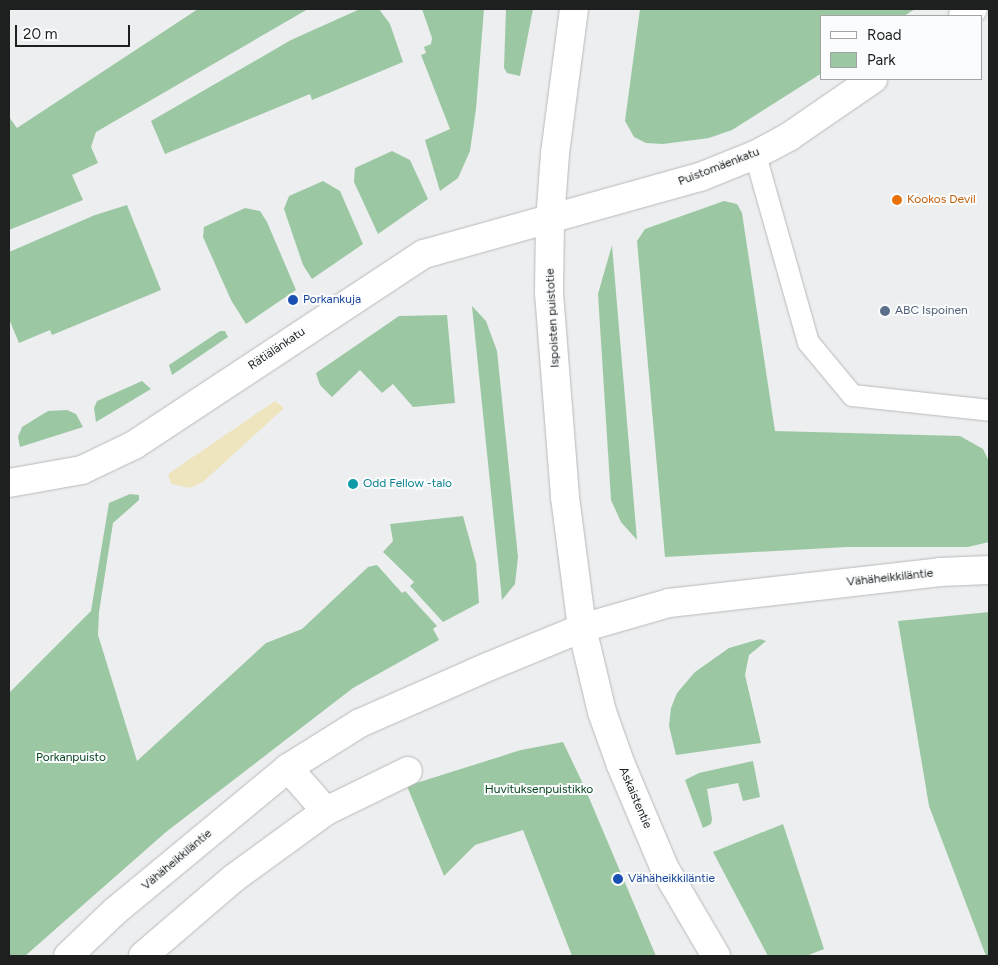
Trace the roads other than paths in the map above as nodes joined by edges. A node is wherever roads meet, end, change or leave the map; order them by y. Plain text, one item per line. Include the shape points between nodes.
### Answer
1 (574, 9) edge
2 (872, 80) edge
3 (755, 155) junction
4 (550, 220) junction
5 (989, 410) edge
6 (9, 483) edge
7 (989, 570) edge
8 (582, 628) junction
9 (288, 768) junction
10 (408, 771) dead end
11 (326, 810) junction
12 (68, 956) edge
13 (143, 956) edge
14 (716, 956) edge

1 - 4 street, Ispoisten puistotie
2 - 3 street, Puistomäenkatu via 790,136
3 - 4 street, Puistomäenkatu via 700,177
3 - 5 lane via 808,342 852,395
4 - 6 street, Rätiälänkatu via 424,254 134,444 82,470
4 - 8 street, Ispoisten puistotie via 549,292 565,497
7 - 8 street, Vähäheikkiläntie via 940,572 670,603
8 - 9 street, Vähäheikkiläntie via 360,722
8 - 14 street, Askaistentie via 602,712 622,765 665,869
9 - 11 street
9 - 12 street, Vähäheikkiläntie via 114,912
10 - 11 street
11 - 13 street via 234,878

